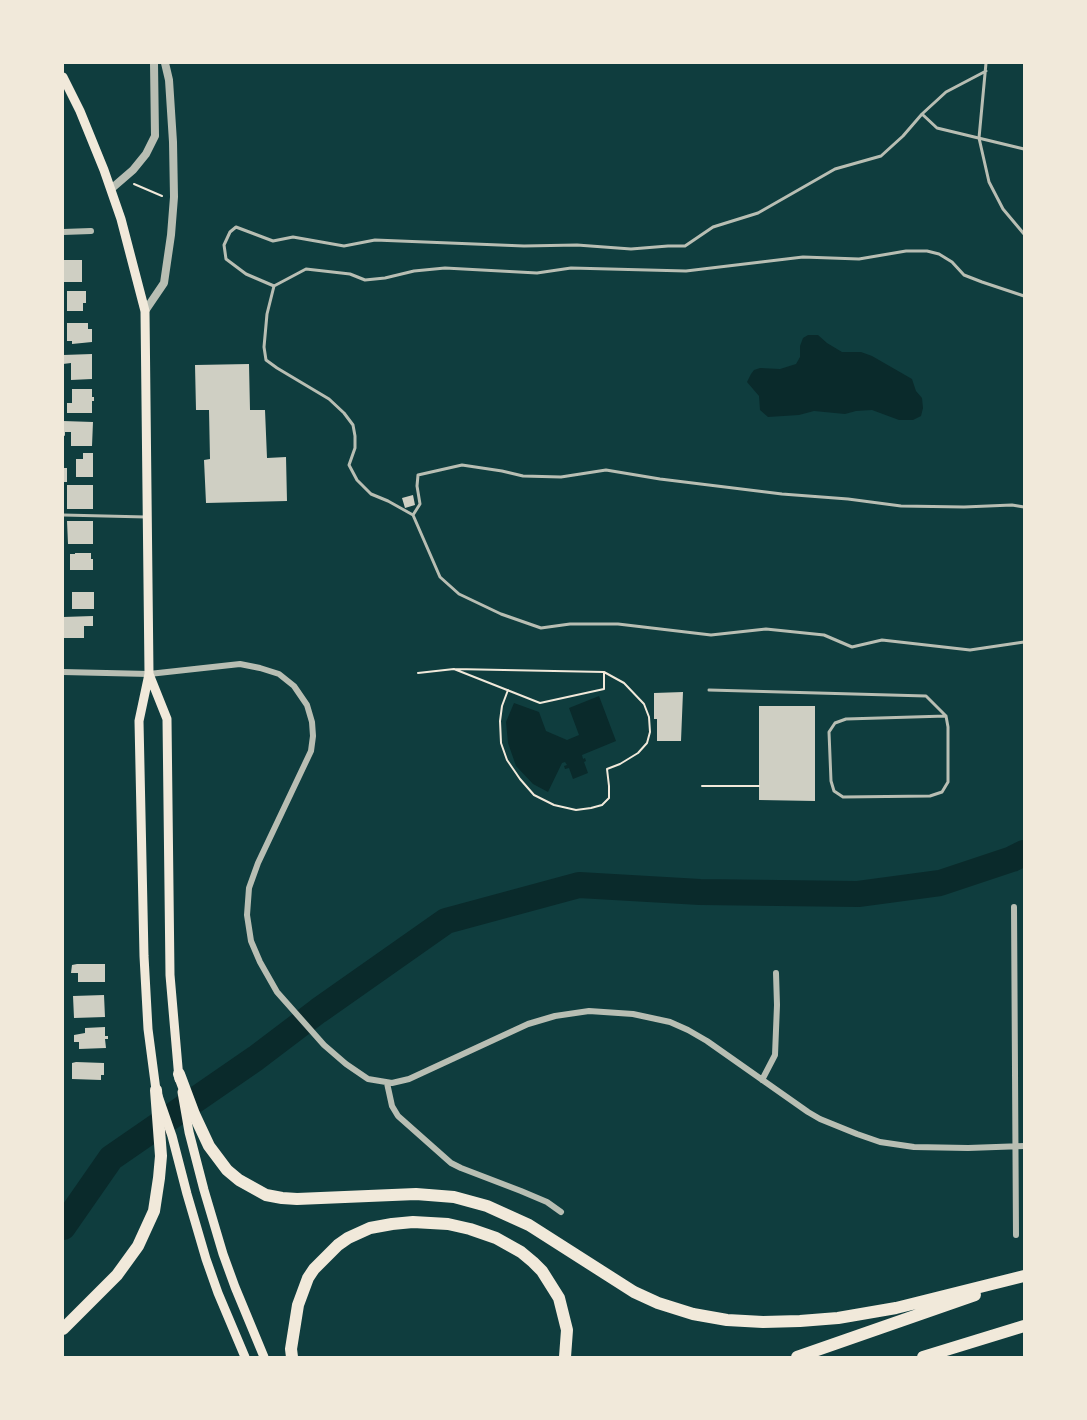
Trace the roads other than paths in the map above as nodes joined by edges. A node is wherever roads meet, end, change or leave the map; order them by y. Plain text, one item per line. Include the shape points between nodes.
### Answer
1 (154, 63) edge
2 (165, 63) edge
3 (986, 63) edge
4 (986, 71) junction
5 (63, 77) edge
6 (922, 114) junction
7 (979, 138) junction
8 (1024, 149) edge
9 (111, 189) junction
10 (91, 231) dead end
11 (63, 232) edge
12 (1024, 234) edge
13 (274, 286) junction
14 (1024, 296) edge
15 (144, 311) junction
16 (1024, 507) edge
17 (63, 515) edge
18 (413, 515) junction
19 (148, 517) junction
20 (1024, 642) edge
21 (63, 672) edge
22 (149, 674) junction
23 (709, 690) dead end
24 (946, 717) junction
25 (1014, 907) dead end
26 (776, 973) dead end
27 (178, 1074) junction
28 (762, 1080) junction
29 (387, 1083) junction
30 (156, 1090) junction
31 (1024, 1146) edge
32 (1015, 1147) junction
33 (561, 1212) dead end
34 (1016, 1235) dead end
35 (1024, 1277) edge
36 (1024, 1326) edge
37 (63, 1329) edge
38 (245, 1357) edge
39 (264, 1357) edge
40 (292, 1357) edge
41 (565, 1357) edge
42 (797, 1357) edge
43 (923, 1357) edge

1 - 9 street via 155,136 133,170
2 - 15 street via 173,142 171,235 164,283
3 - 4 lane
4 - 6 lane via 946,92
4 - 7 lane
5 - 9 main road
6 - 7 lane via 938,128
6 - 13 lane via 881,156 835,169 758,213 713,227 685,246 631,249 375,240 344,246 293,237 273,241 236,227 224,244 226,259 246,274
7 - 8 lane
7 - 12 lane via 988,182 1003,209
9 - 15 main road
10 - 11 street
13 - 14 lane via 306,269 350,274 364,280 445,268 537,273 571,268 686,271 803,257 859,259 927,251 939,254 964,274
13 - 18 lane via 267,314 266,360 329,399 344,413 353,425 355,448 349,465 357,480 371,494
15 - 19 main road
16 - 18 lane via 901,506 606,470 561,477 523,476 462,465 418,475 420,504
17 - 19 lane
18 - 20 lane via 440,577 459,594 501,615 541,628 618,624 711,635 766,629 824,635 852,647 882,640 970,650
19 - 22 main road
21 - 22 street
22 - 27 main road via 167,719 170,975
22 - 29 street via 240,664 279,674 294,686 307,705 312,722 311,751 249,888 247,915 251,941 277,992 324,1045 368,1079
22 - 30 main road via 139,733 144,956
23 - 24 lane via 926,696
24 - 24 lane via 948,782 942,792 930,796 843,796 834,791 829,732 835,723 846,719
25 - 32 street
26 - 28 street via 775,1055
27 - 35 highway via 209,1146 227,1170 266,1195 297,1199 416,1194 454,1197 487,1206 529,1225 633,1292 693,1314 763,1322 838,1318
27 - 39 main road via 189,1132 223,1254
28 - 29 street via 707,1041 670,1022 589,1011 528,1024 410,1079
28 - 32 street via 820,1119 880,1142 914,1147
29 - 33 street via 398,1116 452,1163 530,1194
30 - 37 highway via 161,1156 154,1211 138,1246 117,1275
30 - 38 main road via 206,1259
31 - 32 street
32 - 34 street
35 - 42 highway
36 - 43 highway
40 - 41 highway via 298,1305 314,1269 348,1238 370,1228 413,1222 470,1229 521,1252 533,1262 559,1298 567,1330

